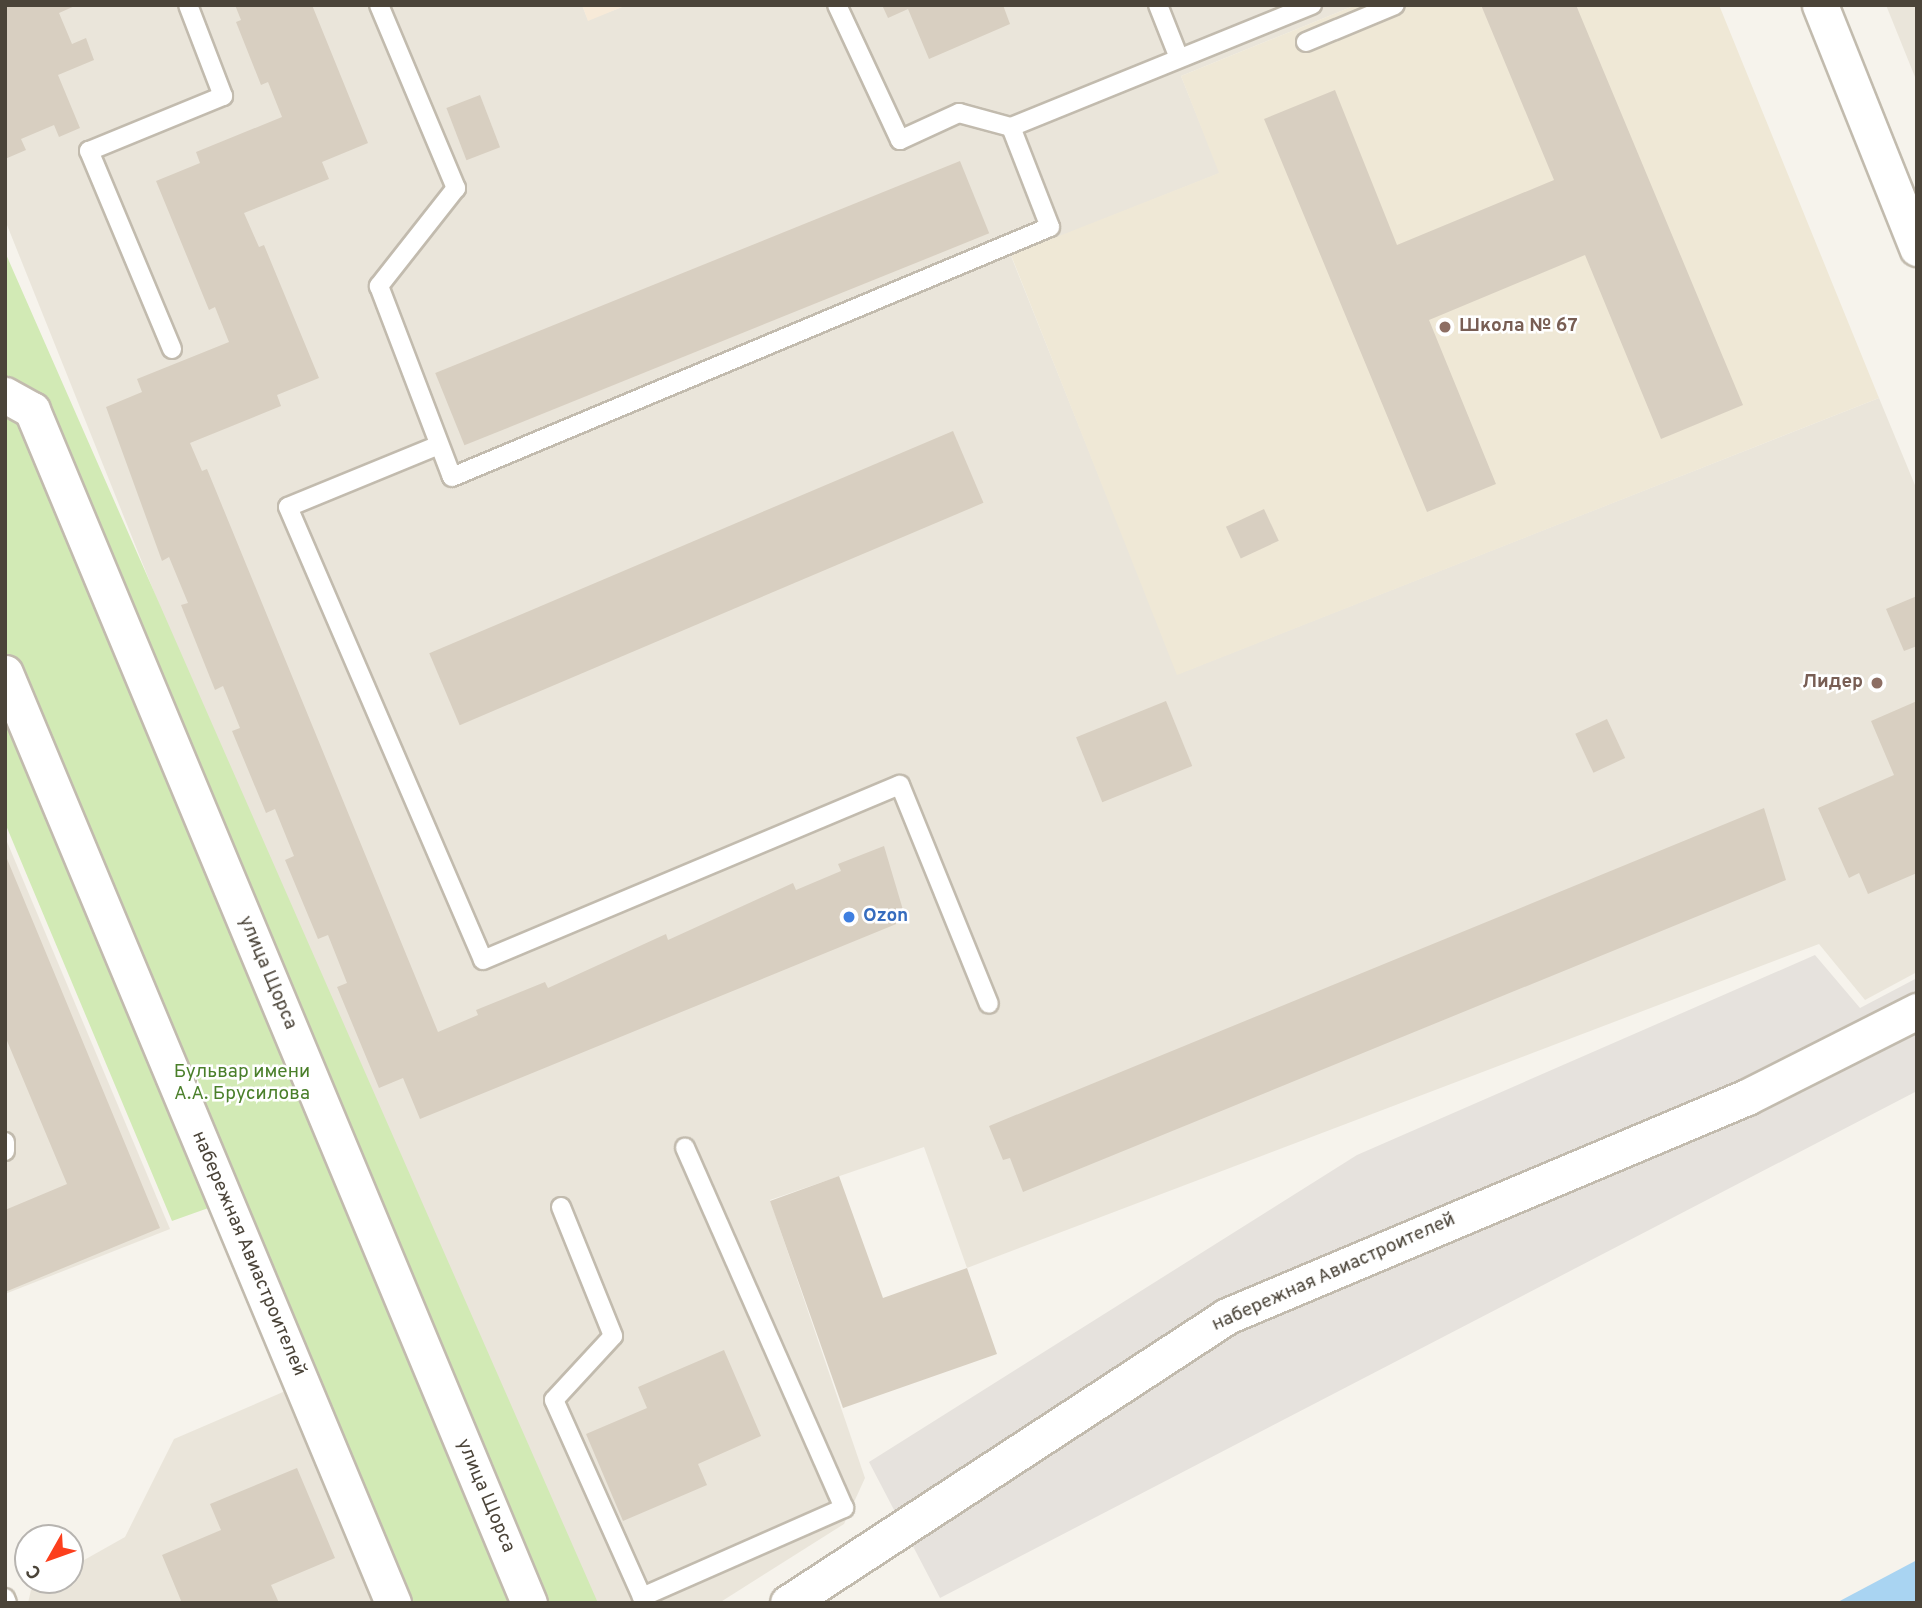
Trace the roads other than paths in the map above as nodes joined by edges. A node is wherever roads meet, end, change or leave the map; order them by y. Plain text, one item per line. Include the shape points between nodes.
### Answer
1 (188, 5) edge
2 (379, 5) edge
3 (837, 5) edge
4 (1158, 5) edge
5 (1312, 5) edge
6 (1395, 5) edge
7 (1820, 5) edge
8 (1306, 42) dead end
9 (1179, 58) junction
10 (1011, 127) junction
11 (1917, 247) edge
12 (172, 349) dead end
13 (5, 395) edge
14 (439, 444) junction
15 (5, 673) edge
16 (989, 1004) dead end
17 (1917, 1011) edge
18 (5, 1142) edge
19 (685, 1148) dead end
20 (5, 1151) edge
21 (561, 1207) dead end
22 (393, 1603) edge
23 (529, 1603) edge
24 (788, 1603) edge

1 - 12 lane via 223,96 89,151
2 - 14 lane via 456,188 379,286
3 - 10 lane via 900,140 958,113
4 - 9 lane
5 - 9 lane
6 - 8 lane
7 - 11 street
9 - 10 lane
10 - 14 lane via 1050,227 452,477
13 - 23 street, улица Щорса via 32,410
14 - 16 lane via 288,507 483,960 900,785
15 - 22 street, набережная Авиастроителей
17 - 24 street, набережная Авиастроителей via 1747,1097 1227,1316
18 - 20 lane
19 - 21 lane via 844,1508 642,1597 554,1400 613,1336

